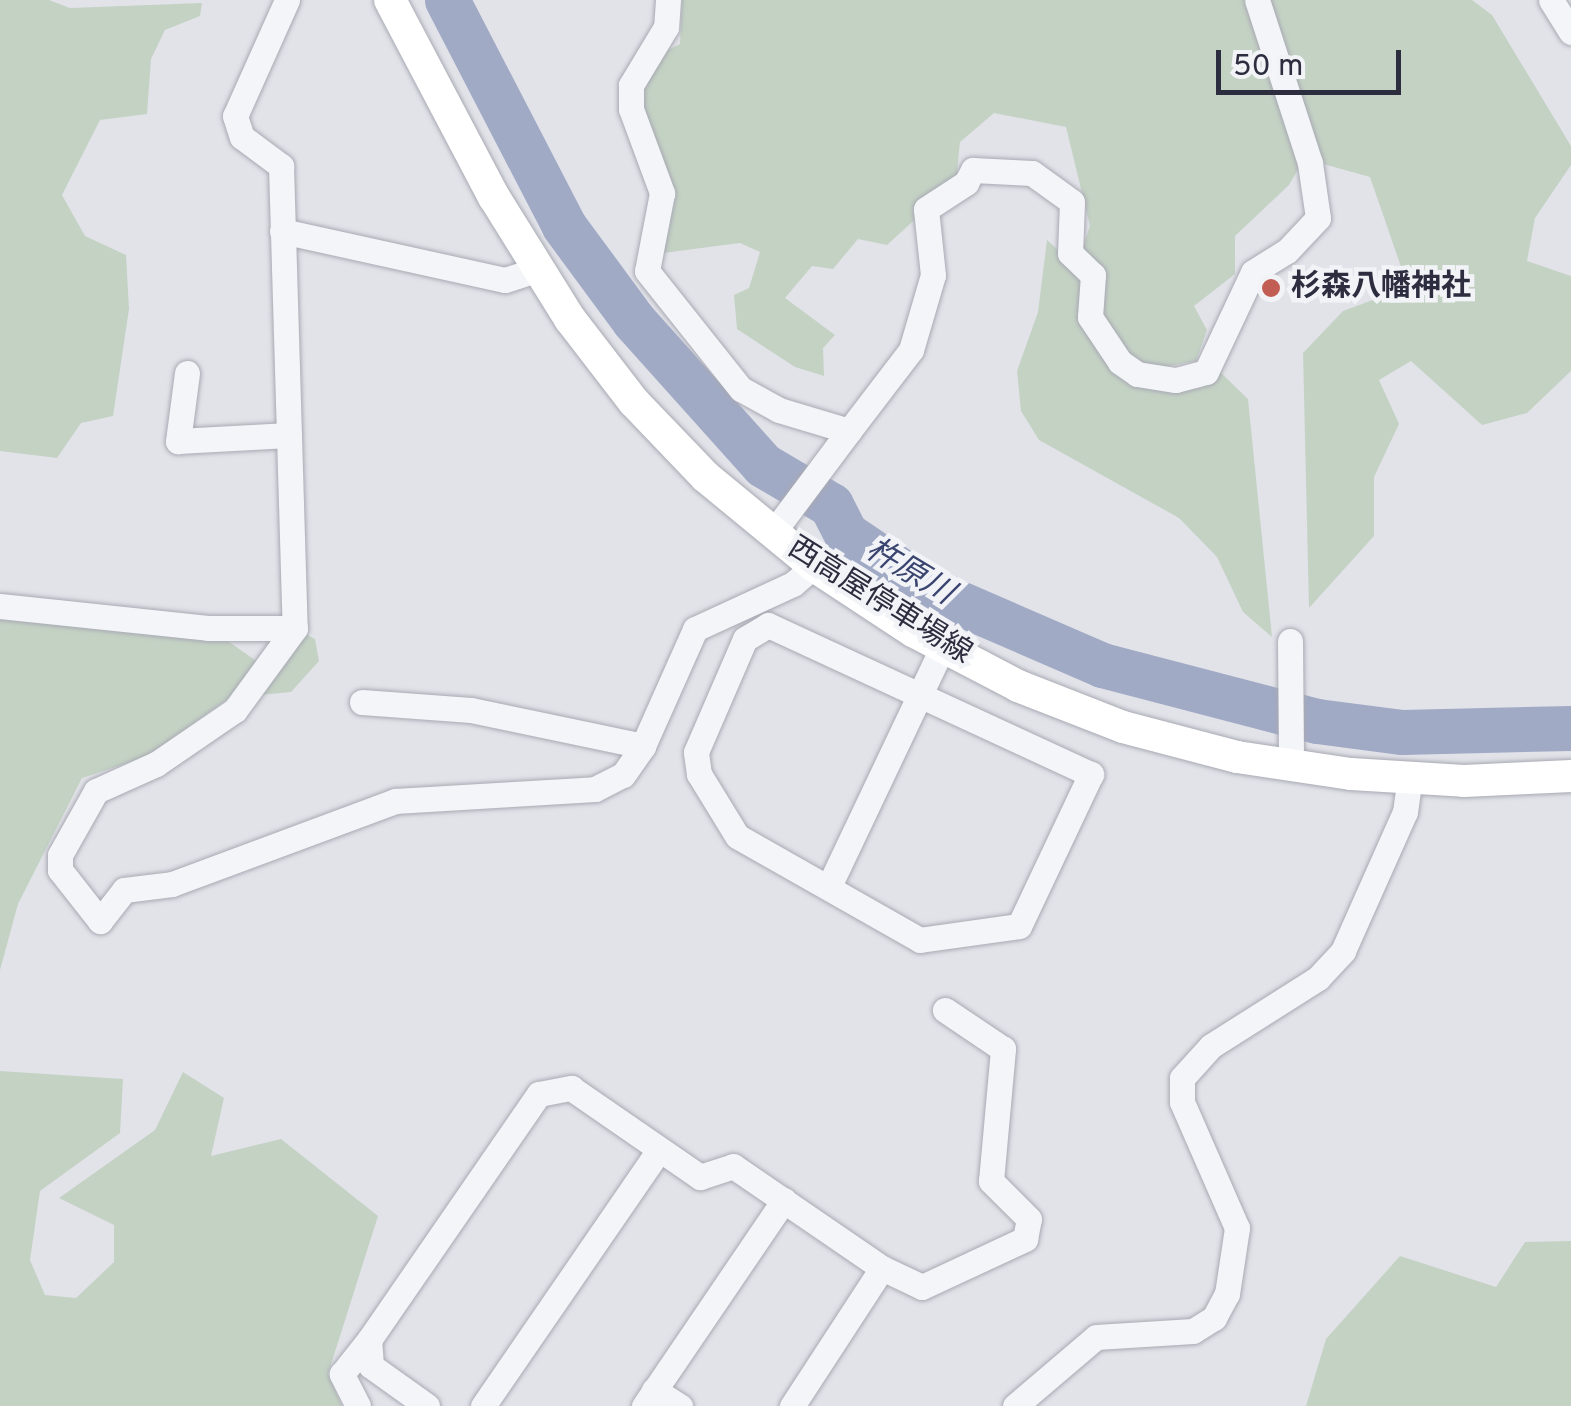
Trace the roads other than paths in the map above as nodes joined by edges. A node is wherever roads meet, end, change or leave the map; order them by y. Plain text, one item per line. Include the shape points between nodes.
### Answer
1 (288, 0) edge
2 (390, 0) edge
3 (668, 0) edge
4 (1257, 0) edge
5 (1551, 0) edge
6 (1571, 32) edge
7 (282, 231) junction
8 (539, 269) junction
9 (187, 373) dead end
10 (849, 431) junction
11 (289, 435) junction
12 (772, 534) junction
13 (814, 566) junction
14 (0, 606) edge
15 (295, 628) junction
16 (1290, 640) dead end
17 (943, 646) junction
18 (919, 693) junction
19 (362, 702) dead end
20 (644, 746) junction
21 (1290, 765) junction
22 (1571, 776) edge
23 (1410, 778) junction
24 (830, 884) junction
25 (945, 1010) dead end
26 (658, 1151) junction
27 (784, 1200) junction
28 (882, 1268) junction
29 (368, 1340) junction
30 (649, 1398) edge
31 (358, 1406) edge
32 (426, 1406) edge
33 (483, 1406) edge
34 (680, 1406) edge
35 (792, 1406) edge
36 (1015, 1406) edge

1 - 7 street via 235,116 242,137 280,166
2 - 8 main road, 西高屋停車場線
3 - 10 street via 666,27 631,85 631,109 662,193 648,271 741,389 779,410
4 - 10 street via 1310,163 1318,218 1287,251 1253,272 1206,372 1176,380 1136,374 1120,362 1090,316 1093,275 1070,253 1072,202 1032,173 973,170 966,183 926,209 933,275 911,350
5 - 6 street
7 - 8 street via 506,280
7 - 11 street
8 - 12 main road, 西高屋停車場線 via 634,402
9 - 11 street via 178,442
10 - 12 street
11 - 15 street
12 - 13 main road, 西高屋停車場線
13 - 17 main road, 西高屋停車場線
13 - 20 street via 793,584 695,628
14 - 15 street via 208,628
15 - 20 street via 234,710 156,764 96,790 60,854 60,870 100,921 124,890 172,884 395,801 595,789 622,775
16 - 21 street
17 - 18 street
17 - 21 main road, 西高屋停車場線 via 1018,686 1123,726
18 - 24 street
18 - 24 street via 768,625 745,638 696,752 699,774 737,836
18 - 24 street via 1091,774 1019,926 920,940
19 - 20 street via 470,710
21 - 23 main road, 西高屋停車場線
22 - 23 main road, 西高屋停車場線
23 - 36 street via 1405,812 1343,951 1318,978 1211,1046 1182,1078 1182,1102 1237,1228 1227,1294 1214,1318 1192,1331 1096,1336
25 - 28 street via 1003,1049 990,1181 1029,1219 1025,1240 922,1286
26 - 27 street via 700,1177 733,1166
26 - 29 street via 571,1088 538,1094
26 - 33 street
27 - 28 street
27 - 30 street
28 - 35 street
29 - 31 street via 342,1374
29 - 32 street via 371,1366
30 - 34 street

